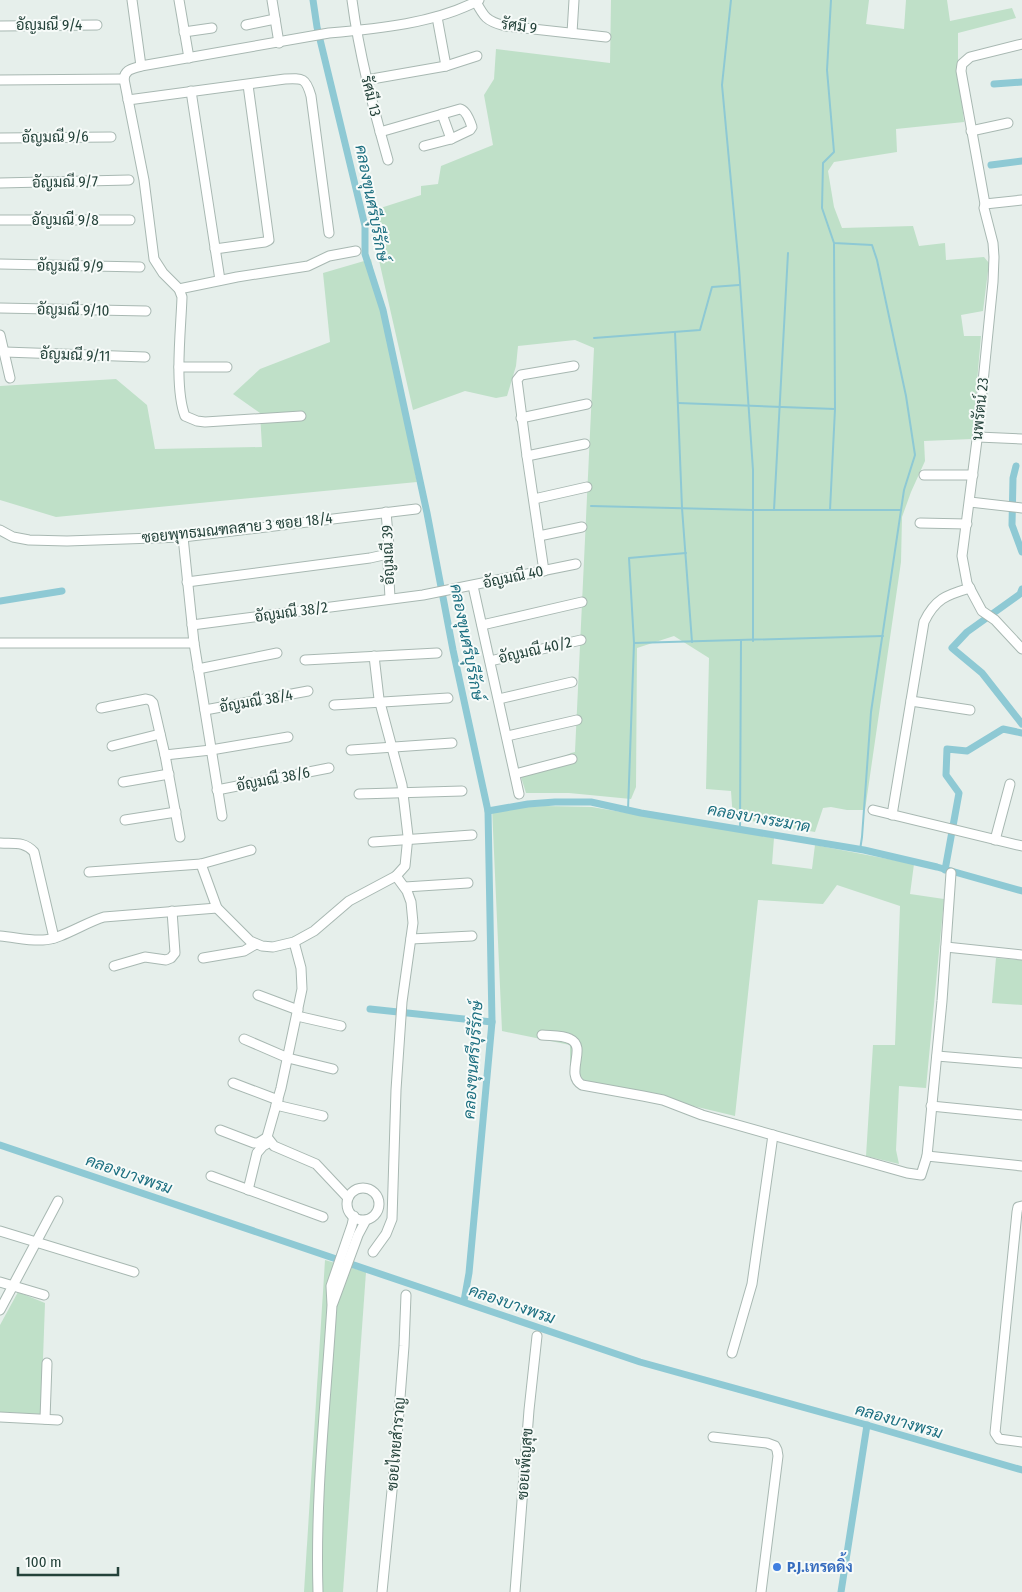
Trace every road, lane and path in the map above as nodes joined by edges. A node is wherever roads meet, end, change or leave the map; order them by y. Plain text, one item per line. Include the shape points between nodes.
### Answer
1 (132, 0) edge
2 (179, 0) edge
3 (272, 0) edge
4 (352, 0) edge
5 (574, 0) edge
6 (477, 1) edge
7 (437, 17) junction
8 (275, 19) junction
9 (97, 25) dead end
10 (246, 25) dead end
11 (0, 26) edge
12 (212, 28) dead end
13 (356, 31) junction
14 (184, 32) junction
15 (572, 33) junction
16 (606, 37) dead end
17 (279, 42) junction
18 (1022, 44) edge
19 (477, 56) dead end
20 (189, 58) junction
21 (142, 66) junction
22 (446, 66) junction
23 (124, 79) junction
24 (0, 80) edge
25 (366, 80) junction
26 (248, 85) junction
27 (191, 91) junction
28 (128, 100) junction
29 (442, 114) junction
30 (1008, 123) dead end
31 (971, 131) junction
32 (380, 132) junction
33 (111, 137) dead end
34 (0, 138) edge
35 (451, 139) junction
36 (424, 146) dead end
37 (388, 160) dead end
38 (129, 180) dead end
39 (0, 183) edge
40 (1022, 200) edge
41 (985, 204) junction
42 (0, 220) edge
43 (130, 220) dead end
44 (329, 233) dead end
45 (215, 249) junction
46 (356, 251) dead end
47 (0, 264) edge
48 (140, 267) dead end
49 (220, 280) junction
50 (179, 288) junction
51 (0, 308) edge
52 (146, 311) dead end
53 (0, 335) edge
54 (5, 352) junction
55 (145, 357) dead end
56 (574, 366) dead end
57 (179, 367) junction
58 (227, 368) dead end
59 (10, 378) dead end
60 (587, 404) dead end
61 (302, 416) dead end
62 (521, 418) junction
63 (978, 437) junction
64 (1022, 439) edge
65 (585, 444) dead end
66 (526, 456) junction
67 (924, 475) dead end
68 (973, 475) junction
69 (587, 487) dead end
70 (534, 499) junction
71 (970, 502) junction
72 (1022, 508) edge
73 (416, 509) dead end
74 (386, 512) junction
75 (920, 523) dead end
76 (967, 524) junction
77 (582, 527) dead end
78 (0, 530) edge
79 (539, 536) junction
80 (183, 537) junction
81 (388, 554) junction
82 (576, 564) dead end
83 (544, 570) junction
84 (187, 582) junction
85 (470, 586) junction
86 (970, 588) junction
87 (390, 598) junction
88 (582, 602) dead end
89 (192, 624) junction
90 (482, 625) junction
91 (581, 640) dead end
92 (0, 642) edge
93 (194, 643) junction
94 (1021, 646) edge
95 (278, 652) dead end
96 (437, 653) dead end
97 (374, 656) junction
98 (305, 660) dead end
99 (490, 661) junction
100 (198, 669) junction
101 (572, 682) dead end
102 (308, 692) dead end
103 (448, 698) dead end
104 (499, 699) junction
105 (911, 701) junction
106 (379, 702) junction
107 (334, 705) dead end
108 (101, 708) dead end
109 (205, 710) junction
110 (970, 710) dead end
111 (577, 720) dead end
112 (160, 734) junction
113 (507, 736) junction
114 (288, 737) dead end
115 (452, 743) dead end
116 (112, 746) dead end
117 (392, 747) junction
118 (211, 750) junction
119 (351, 750) dead end
120 (166, 755) junction
121 (572, 759) dead end
122 (329, 768) dead end
123 (168, 774) junction
124 (516, 774) junction
125 (123, 782) dead end
126 (1010, 784) dead end
127 (217, 790) junction
128 (462, 791) dead end
129 (403, 792) junction
130 (359, 794) dead end
131 (519, 794) dead end
132 (873, 810) dead end
133 (176, 812) junction
134 (892, 815) junction
135 (222, 816) dead end
136 (125, 820) dead end
137 (472, 835) dead end
138 (180, 837) dead end
139 (407, 839) junction
140 (995, 840) junction
141 (373, 842) dead end
142 (0, 843) edge
143 (1022, 846) edge
144 (251, 850) dead end
145 (201, 864) junction
146 (88, 872) dead end
147 (951, 873) dead end
148 (396, 876) junction
149 (468, 883) dead end
150 (404, 887) junction
151 (217, 908) junction
152 (172, 911) junction
153 (0, 936) edge
154 (472, 936) dead end
155 (54, 938) junction
156 (411, 939) junction
157 (294, 942) junction
158 (256, 944) junction
159 (946, 947) junction
160 (1022, 955) edge
161 (204, 958) dead end
162 (114, 966) dead end
163 (258, 995) dead end
164 (298, 1013) junction
165 (341, 1026) dead end
166 (542, 1035) dead end
167 (244, 1039) dead end
168 (937, 1056) junction
169 (288, 1058) junction
170 (1022, 1063) edge
171 (333, 1070) dead end
172 (233, 1083) dead end
173 (277, 1103) junction
174 (931, 1106) junction
175 (1022, 1115) edge
176 (323, 1116) dead end
177 (220, 1130) dead end
178 (773, 1135) junction
179 (268, 1140) junction
180 (927, 1156) junction
181 (1022, 1166) edge
182 (211, 1176) dead end
183 (248, 1190) junction
184 (348, 1198) junction
185 (58, 1201) dead end
186 (1019, 1209) edge
187 (354, 1216) junction
188 (323, 1217) dead end
189 (366, 1220) junction
190 (0, 1231) edge
191 (354, 1234) junction
192 (36, 1242) junction
193 (373, 1252) dead end
194 (134, 1272) dead end
195 (0, 1282) edge
196 (13, 1286) junction
197 (44, 1295) dead end
198 (406, 1295) dead end
199 (0, 1310) edge
200 (537, 1336) dead end
201 (732, 1353) dead end
202 (48, 1363) dead end
203 (0, 1417) edge
204 (45, 1419) junction
205 (58, 1420) dead end
206 (712, 1437) dead end
207 (1022, 1442) edge
208 (318, 1592) edge
209 (382, 1592) edge
210 (515, 1592) edge
211 (761, 1592) edge

1 - 21 street
2 - 14 street
3 - 8 street
4 - 13 street, รัศมี 13
5 - 15 street
6 - 7 street
6 - 15 street, รัศมี 9 via 482,14 493,23
7 - 13 street
7 - 22 street
8 - 10 street
8 - 17 street
9 - 11 street, อัญมณี 9/4
12 - 14 street
13 - 17 street
13 - 25 street, รัศมี 13
14 - 20 street
15 - 16 street, รัศมี 9
17 - 20 street
18 - 31 street, นพรัตน์ 23 via 970,57 962,64
19 - 22 street
20 - 21 street
21 - 23 street via 127,70
22 - 25 street
23 - 24 street
23 - 28 street
25 - 32 street, รัศมี 13
26 - 27 street
26 - 44 street via 298,78 308,85
26 - 45 street via 269,240
27 - 28 street
27 - 45 street
28 - 50 street via 144,180 154,260 163,274
29 - 32 street
29 - 35 street
29 - 35 street via 463,110 471,124 470,130
30 - 31 street
31 - 41 street, นพรัตน์ 23
32 - 37 street, รัศมี 13
33 - 34 street, อัญมณี 9/6
35 - 36 street
38 - 39 street, อัญมณี 9/7
40 - 41 street
41 - 63 street, นพรัตน์ 23 via 994,257
42 - 43 street, อัญมณี 9/8
45 - 49 street
46 - 49 street via 329,256 308,266
47 - 48 street, อัญมณี 9/9
49 - 50 street
50 - 57 street via 182,297
51 - 52 street, อัญมณี 9/10
53 - 54 street
54 - 55 street, อัญมณี 9/11
54 - 59 street
56 - 62 street via 521,375 516,384
57 - 58 street
57 - 61 street via 182,408 190,418 205,422
60 - 62 street
62 - 66 street
63 - 64 street
63 - 68 street, นพรัตน์ 23
65 - 66 street
66 - 70 street
67 - 68 street
68 - 71 street, นพรัตน์ 23
69 - 70 street
70 - 79 street
71 - 72 street
71 - 76 street, นพรัตน์ 23
73 - 74 street, ซอยพุทธมณฑลสาย 3 ซอย 18/4
74 - 80 street, ซอยพุทธมณฑลสาย 3 ซอย 18/4
74 - 81 street, อัญมณี 39
75 - 76 street
76 - 86 street, นพรัตน์ 23 via 962,556
77 - 79 street
78 - 80 street, ซอยพุทธมณฑลสาย 3 ซอย 18/4 via 29,540
79 - 83 street
80 - 84 street
81 - 84 street
81 - 87 street, อัญมณี 39
82 - 83 street, อัญมณี 40
83 - 85 street, อัญมณี 40
84 - 89 street
85 - 87 street, อัญมณี 40
85 - 90 street
86 - 94 street, นพรัตน์ 23 via 982,611
86 - 105 street via 950,594 930,610 924,622
87 - 89 street, อัญมณี 38/2
88 - 90 street
89 - 93 street
90 - 99 street
91 - 99 street, อัญมณี 40/2
92 - 93 street
93 - 100 street
95 - 100 street
96 - 97 street
97 - 98 street
97 - 106 street
99 - 104 street
100 - 109 street
101 - 104 street
102 - 109 street, อัญมณี 38/4
103 - 106 street
104 - 113 street
105 - 110 street
105 - 134 street
106 - 107 street
106 - 117 street
108 - 112 street via 150,700
109 - 118 street
111 - 113 street
112 - 116 street
112 - 120 street
113 - 124 street
114 - 118 street
115 - 117 street
117 - 119 street
117 - 129 street
118 - 120 street
118 - 127 street
120 - 123 street
121 - 124 street
122 - 127 street, อัญมณี 38/6
123 - 125 street
123 - 133 street
124 - 131 street
126 - 140 street
127 - 135 street
128 - 129 street
129 - 130 street
129 - 139 street
132 - 134 street
133 - 136 street
133 - 138 street
134 - 140 street
137 - 139 street
139 - 141 street
139 - 148 street via 405,866
140 - 143 street
142 - 155 street via 28,845 34,852
144 - 145 street
145 - 146 street
145 - 151 street
147 - 159 street
148 - 150 street
148 - 157 street via 349,901 314,931
149 - 150 street
150 - 156 street via 411,902
151 - 152 street
151 - 158 street
152 - 155 street via 104,917
152 - 162 street via 175,952 172,958 145,957
153 - 155 street
154 - 156 street
156 - 193 street via 396,1080 392,1219
157 - 158 street via 273,947
157 - 164 street via 301,968
158 - 161 street via 244,951
159 - 160 street
159 - 168 street
163 - 164 street
164 - 165 street
164 - 169 street
166 - 178 street via 575,1043 574,1076 582,1085 663,1100
167 - 169 street
168 - 170 street
168 - 174 street
169 - 171 street
169 - 173 street
172 - 173 street
173 - 176 street
173 - 179 street
174 - 175 street
174 - 180 street
177 - 179 street via 254,1143
178 - 180 street via 921,1175
178 - 201 street via 752,1284
179 - 183 street via 257,1153
179 - 184 street via 274,1146 316,1164
180 - 181 street
182 - 183 street
183 - 188 street
184 - 187 street via 348,1210
184 - 189 street via 352,1191 362,1187 376,1194 380,1204 376,1214
185 - 192 street
186 - 207 street via 995,1433 999,1439
187 - 189 street
187 - 191 street
189 - 191 street
190 - 192 street
191 - 208 street via 332,1305 319,1494
192 - 194 street
192 - 196 street
195 - 196 street
196 - 197 street
196 - 199 street
198 - 209 street, ซอยไทยสำราญ via 396,1450
200 - 210 street, ซอยเพ็ญสุข
202 - 204 street
203 - 204 street
204 - 205 street
206 - 211 street via 767,1443 777,1450

